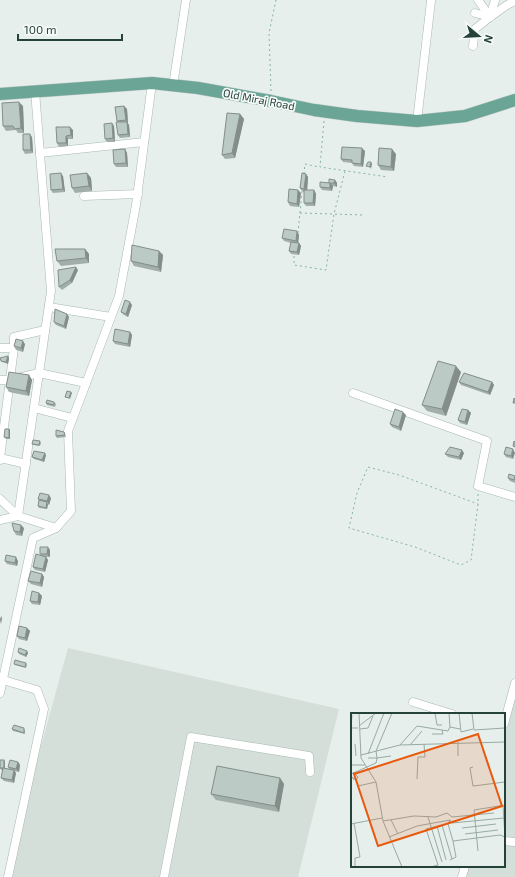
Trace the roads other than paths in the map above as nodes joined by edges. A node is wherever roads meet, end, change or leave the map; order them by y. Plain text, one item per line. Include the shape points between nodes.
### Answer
1 (186, 0) edge
2 (478, 0) edge
3 (494, 0) edge
4 (431, 1) dead end
5 (515, 1) edge
6 (475, 12) dead end
7 (490, 17) junction
8 (473, 46) dead end
9 (152, 84) junction
10 (173, 86) junction
11 (35, 91) junction
12 (0, 94) edge
13 (515, 100) edge
14 (417, 121) junction
15 (144, 142) junction
16 (40, 153) junction
17 (138, 194) junction
18 (84, 196) dead end
19 (49, 307) junction
20 (111, 317) junction
21 (45, 330) junction
22 (0, 348) edge
23 (14, 348) junction
24 (39, 373) junction
25 (0, 380) edge
26 (9, 380) junction
27 (86, 383) junction
28 (353, 394) dead end
29 (34, 408) junction
30 (72, 418) junction
31 (2, 422) edge
32 (0, 459) edge
33 (26, 464) junction
34 (515, 496) edge
35 (0, 499) edge
36 (18, 516) junction
37 (0, 520) edge
38 (56, 528) junction
39 (1, 680) edge
40 (515, 683) edge
41 (0, 692) edge
42 (412, 702) dead end
43 (449, 713) edge
44 (505, 720) edge
45 (310, 772) dead end
46 (505, 840) edge
47 (515, 842) edge
48 (465, 867) edge
49 (8, 877) edge
50 (164, 877) edge
51 (462, 877) edge

1 - 10 street
2 - 7 street
3 - 7 street
4 - 14 street
5 - 7 street
6 - 7 street
7 - 8 street via 476,29
9 - 10 main road, Old Miraj Road
9 - 11 main road, Old Miraj Road
9 - 15 street
10 - 14 main road, Old Miraj Road via 198,88 314,110
11 - 12 main road, Old Miraj Road
11 - 16 street
13 - 14 main road, Old Miraj Road via 465,116
15 - 16 street
15 - 17 street
16 - 19 street via 51,291
17 - 18 street
17 - 20 street via 119,296
19 - 20 street
19 - 21 street
20 - 27 street
21 - 23 street via 14,337
21 - 24 street
22 - 23 street
23 - 26 street
24 - 26 street
24 - 27 street
24 - 29 street
25 - 26 street
26 - 31 street
27 - 30 street
28 - 34 street via 487,441 478,486
29 - 30 street
29 - 33 street
30 - 38 street via 68,431 71,511
31 - 32 street
32 - 33 street
33 - 36 street
35 - 36 street
36 - 37 street
36 - 38 street
38 - 39 street via 33,538
39 - 41 street
39 - 49 street via 37,690 44,710
40 - 44 street
42 - 43 street
45 - 50 street via 309,756 191,737
46 - 47 street
48 - 51 street

